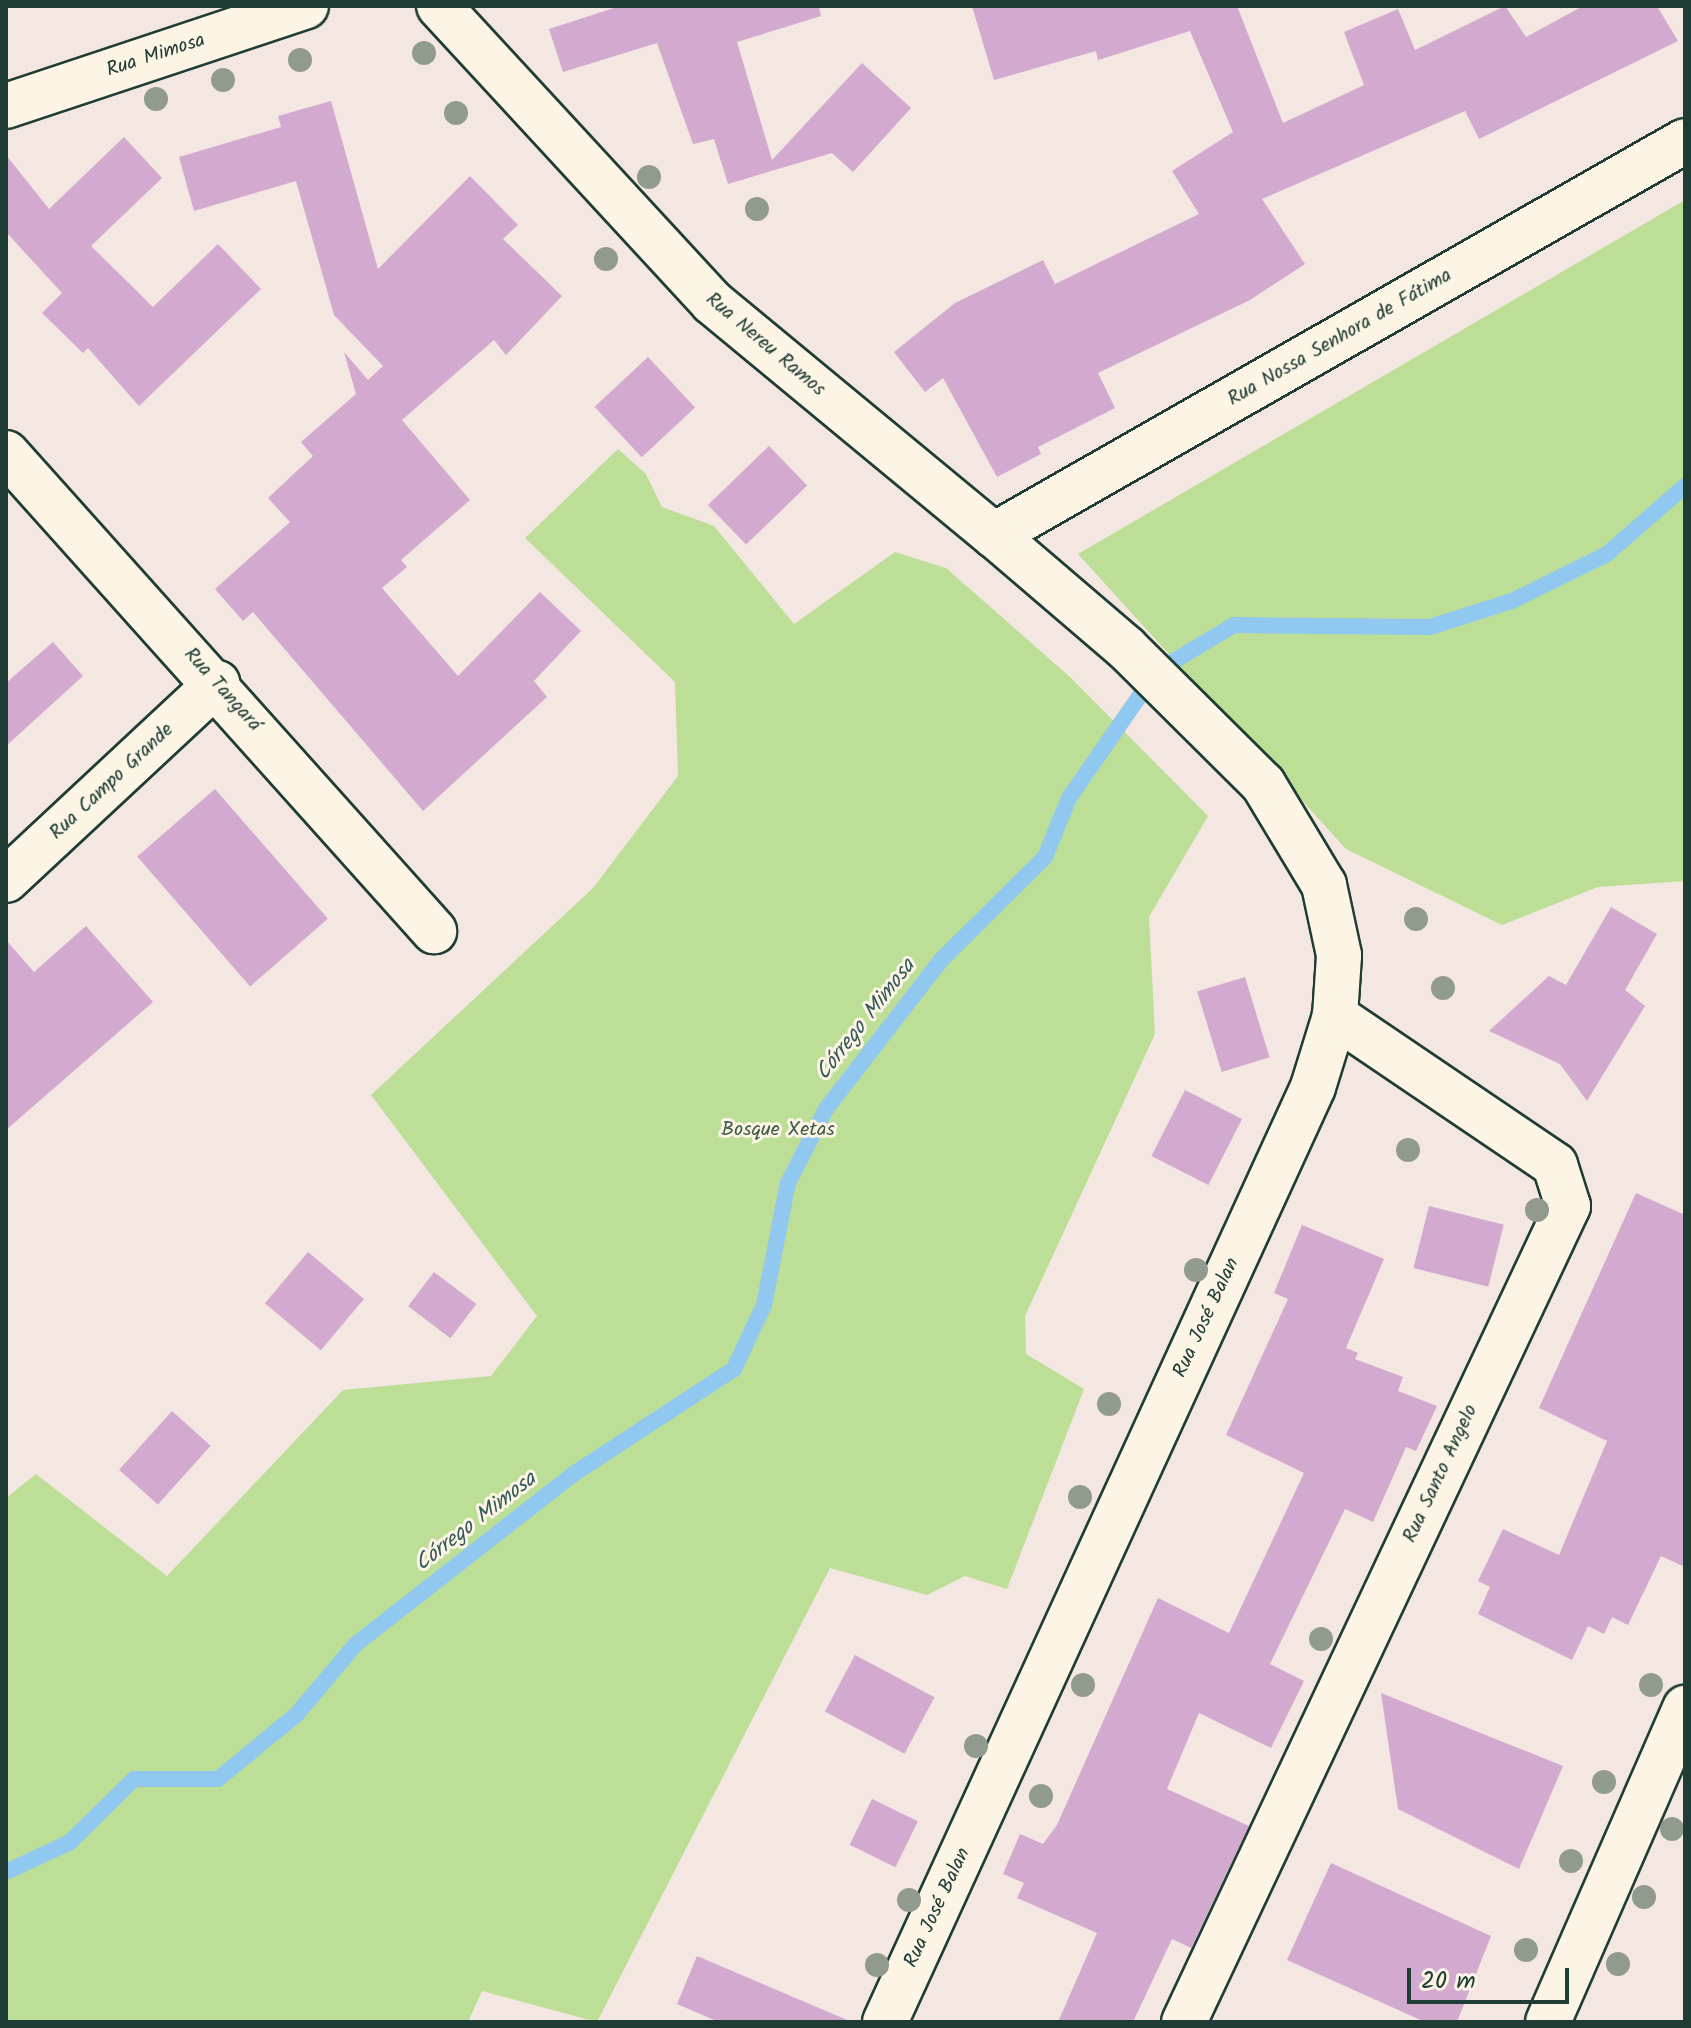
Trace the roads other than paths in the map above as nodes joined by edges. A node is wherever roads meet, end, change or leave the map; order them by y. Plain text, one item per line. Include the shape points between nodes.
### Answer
1 (306, 6) edge
2 (439, 6) edge
3 (6, 106) edge
4 (1685, 141) edge
5 (6, 453) edge
6 (994, 535) junction
7 (1126, 648) joint
8 (217, 683) junction
9 (6, 880) edge
10 (434, 931) dead end
11 (1335, 1016) junction
12 (1685, 1708) edge
13 (1676, 1751) edge
14 (885, 2022) edge
15 (1184, 2022) edge
16 (1548, 2022) edge

1 - 3 street, Rua Mimosa
2 - 6 street, Rua Nereu Ramos via 712,302
4 - 6 street, Rua Nossa Senhora de Fátima
5 - 8 street, Rua Tangará
6 - 7 street, Rua Nereu Ramos
7 - 11 street, Rua José Balan via 1263,784 1324,885 1339,955
8 - 9 street, Rua Campo Grande
8 - 10 street, Rua Tangará
11 - 14 street, Rua José Balan via 1313,1087
11 - 15 street, Rua Santo Angelo via 1555,1165 1568,1206
12 - 13 street
13 - 16 street

